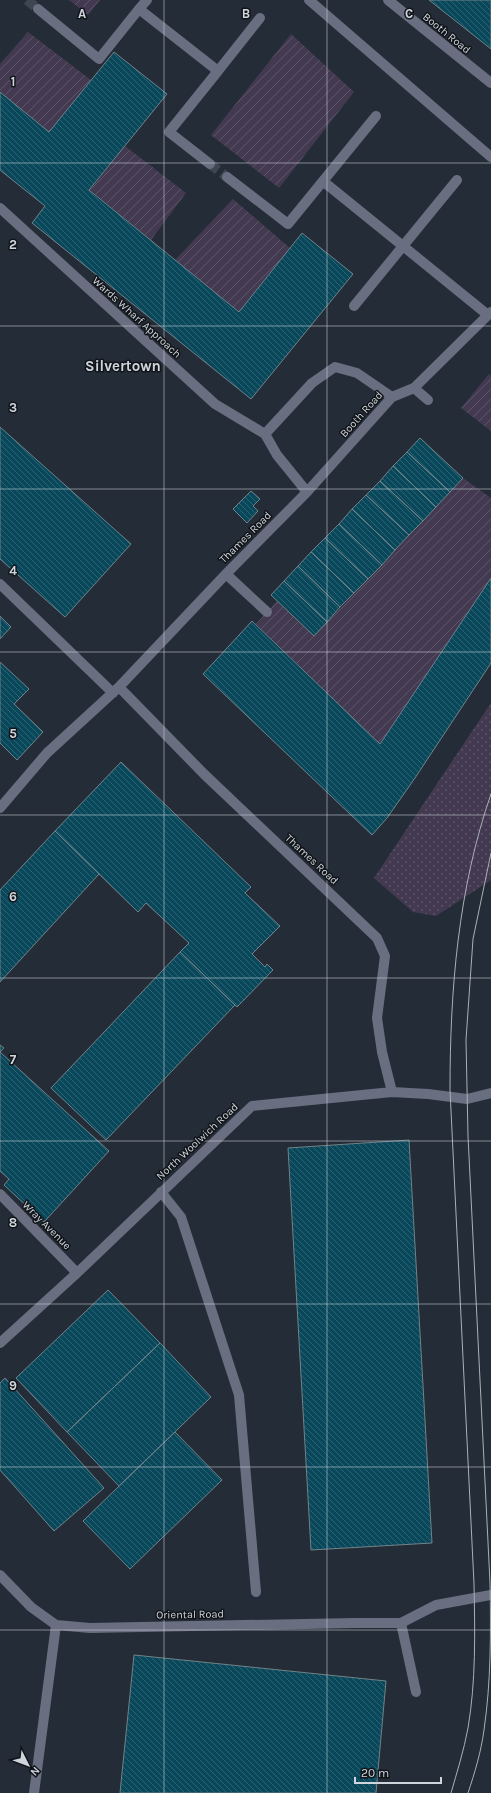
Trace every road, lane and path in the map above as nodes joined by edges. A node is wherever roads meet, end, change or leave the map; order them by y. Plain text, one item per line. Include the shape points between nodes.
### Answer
1 (147, 0) edge
2 (310, 0) edge
3 (390, 1) edge
4 (38, 9) tunnel mouth
5 (139, 9) junction
6 (260, 18) dead end
7 (218, 71) junction
8 (491, 84) edge
9 (376, 116) dead end
10 (491, 157) edge
11 (210, 164) tunnel mouth
12 (227, 177) tunnel mouth
13 (457, 180) dead end
14 (324, 182) junction
15 (0, 208) edge
16 (403, 246) junction
17 (354, 306) dead end
18 (490, 314) edge
19 (414, 388) junction
20 (392, 397) junction
21 (428, 400) dead end
22 (265, 434) junction
23 (307, 492) junction
24 (226, 574) junction
25 (0, 584) edge
26 (267, 612) dead end
27 (116, 690) junction
28 (0, 808) edge
29 (392, 1092) junction
30 (491, 1093) edge
31 (161, 1192) junction
32 (2, 1196) edge
33 (78, 1272) junction
34 (0, 1343) edge
35 (0, 1575) edge
36 (256, 1592) dead end
37 (491, 1595) edge
38 (401, 1624) junction
39 (56, 1625) junction
40 (416, 1692) dead end
41 (34, 1793) edge

1 - 5 street
2 - 10 street
3 - 8 street, Booth Road
4 - 5 street via 99,59
5 - 7 street
6 - 7 street
7 - 11 street via 170,132
9 - 14 street
12 - 14 street via 288,224
13 - 16 street
14 - 16 street
15 - 22 street, Wards Wharf Approach via 215,404
16 - 17 street
16 - 18 street
18 - 19 street, Booth Road
19 - 20 street, Booth Road
19 - 21 street
20 - 22 street via 357,373 335,367 312,383
20 - 23 street, Booth Road
22 - 23 street, Wards Wharf Approach
23 - 24 street, Thames Road
24 - 26 street
24 - 27 street, Thames Road
25 - 27 street
27 - 28 street, Thames Road via 47,753
27 - 29 street, Thames Road via 376,938 385,956 377,1018
29 - 30 street, North Woolwich Road via 467,1099
29 - 31 street, North Woolwich Road via 252,1106
31 - 33 street, North Woolwich Road
31 - 36 street via 181,1217 239,1395
32 - 33 street, Wray Avenue
33 - 34 street, North Woolwich Road
35 - 39 street via 31,1607
37 - 38 street via 436,1604
38 - 39 street, Oriental Road via 90,1628
38 - 40 street
39 - 41 street

